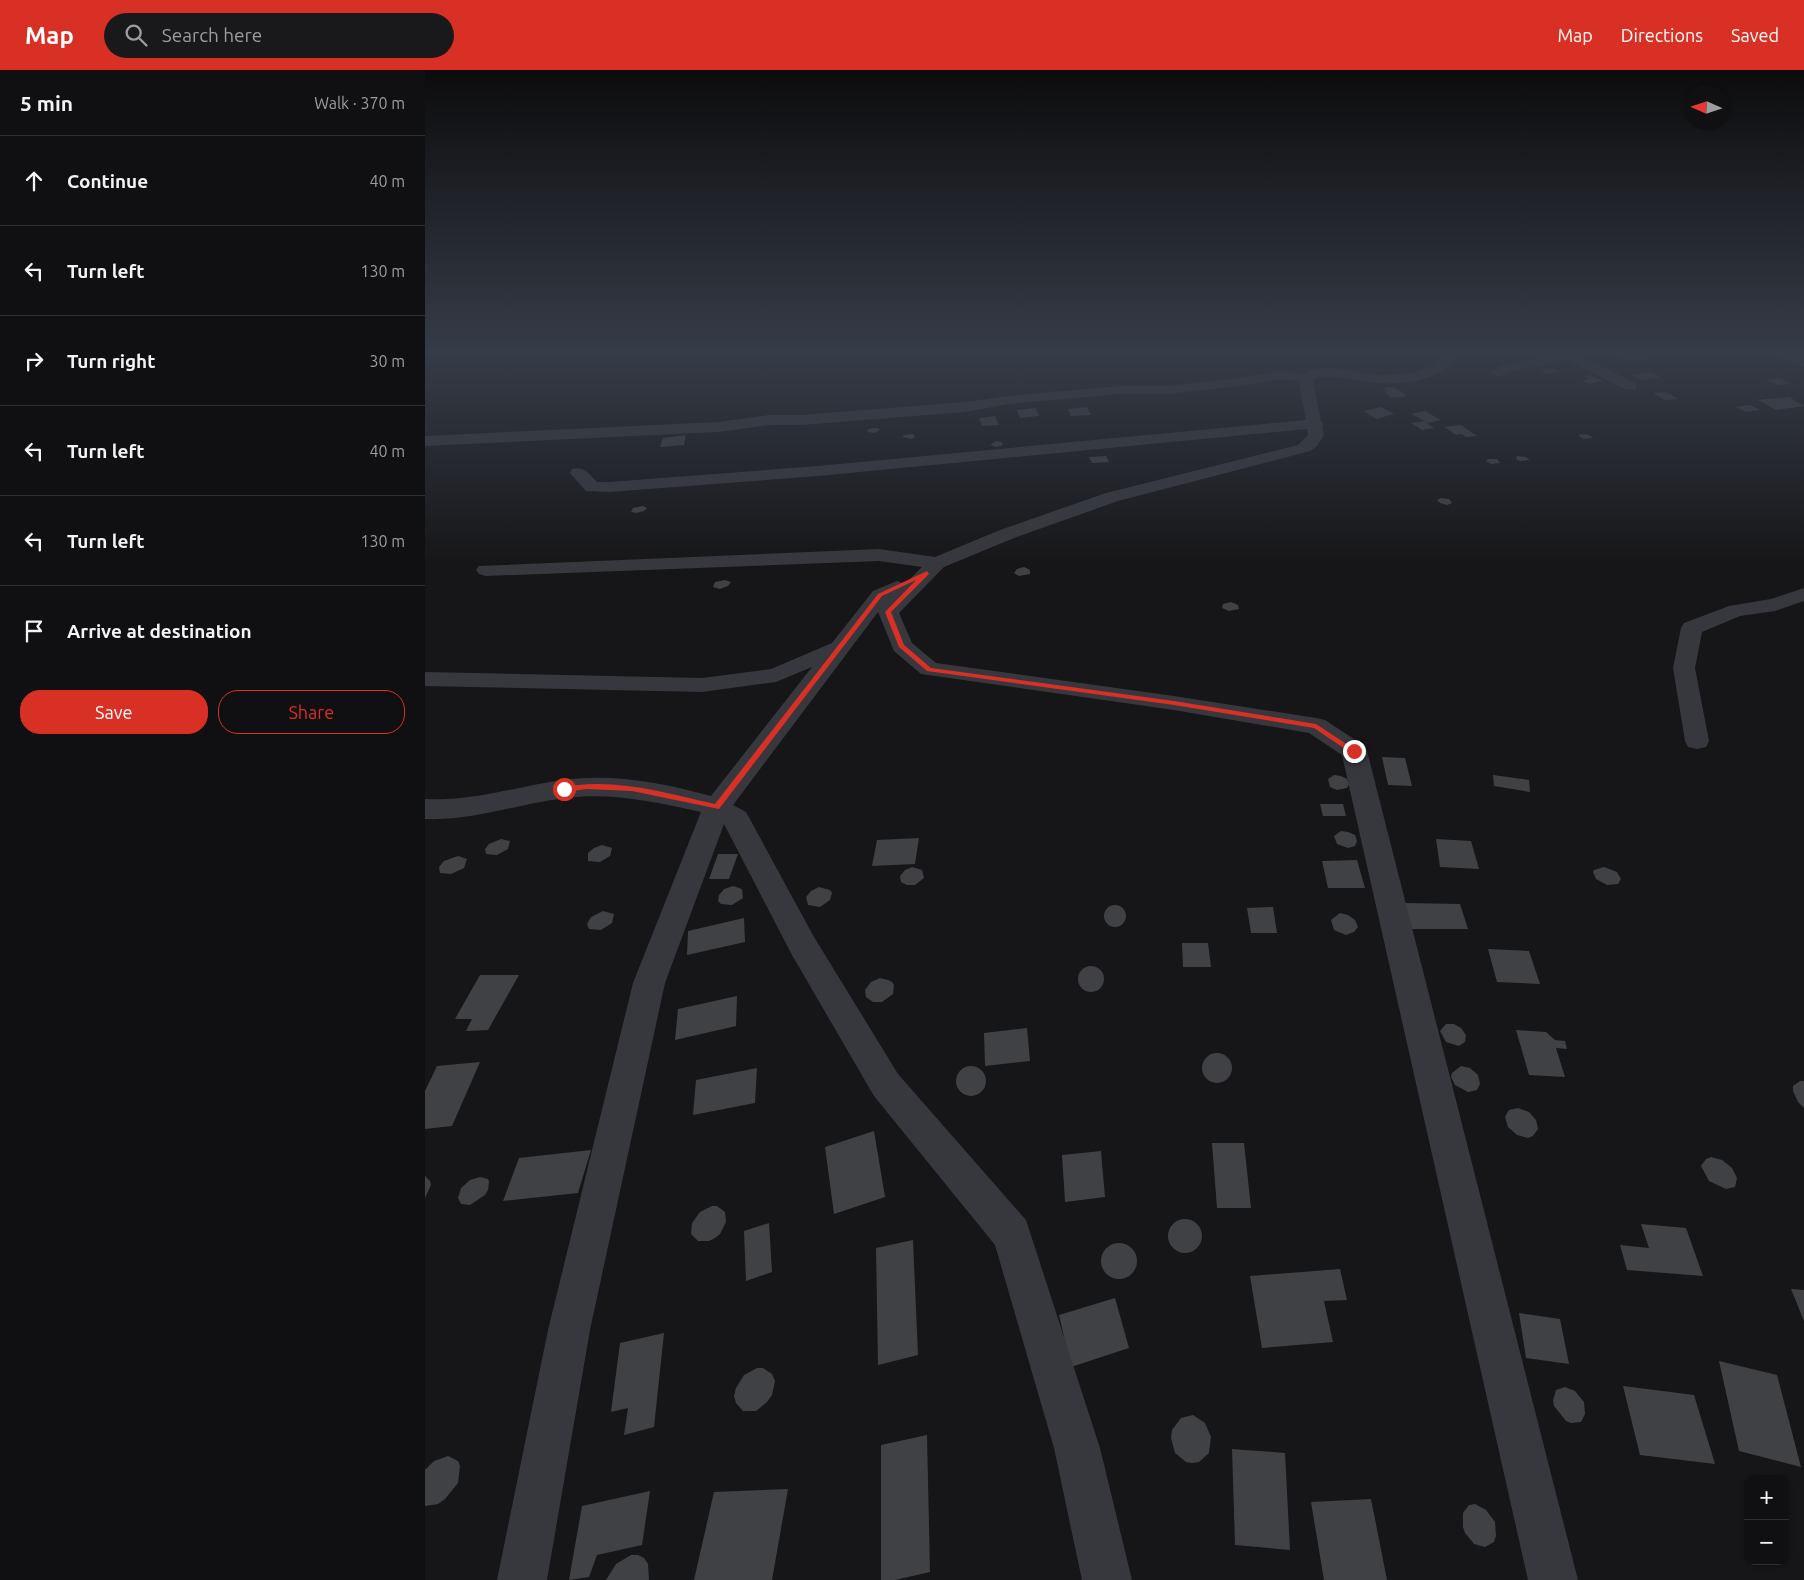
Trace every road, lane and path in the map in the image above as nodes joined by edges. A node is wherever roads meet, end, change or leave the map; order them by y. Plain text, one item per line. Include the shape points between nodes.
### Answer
1 (737, 424) edge
2 (1311, 424) edge
3 (1316, 424) edge
4 (425, 442) edge
5 (579, 473) dead end
6 (932, 568) junction
7 (487, 570) dead end
8 (1804, 594) edge
9 (841, 647) junction
10 (425, 679) edge
11 (1697, 741) dead end
12 (717, 807) junction
13 (425, 809) edge
14 (522, 1580) edge
15 (1107, 1580) edge
16 (1553, 1580) edge

1 - 4 street
2 - 5 street via 818,471 609,487 592,487
3 - 6 street via 1317,435 1304,448 1112,497 1047,518
6 - 7 street via 879,555
6 - 9 street via 880,595
6 - 16 street via 888,612 901,646 929,670 1316,726 1354,751
8 - 11 street via 1775,605 1735,610 1693,628 1684,668
9 - 10 street via 776,675 702,685
9 - 12 street
12 - 13 street via 632,788 603,786 564,789 463,809
12 - 14 street via 649,983 569,1330
12 - 15 street via 736,819 803,946 886,1085 1013,1234 1077,1448

